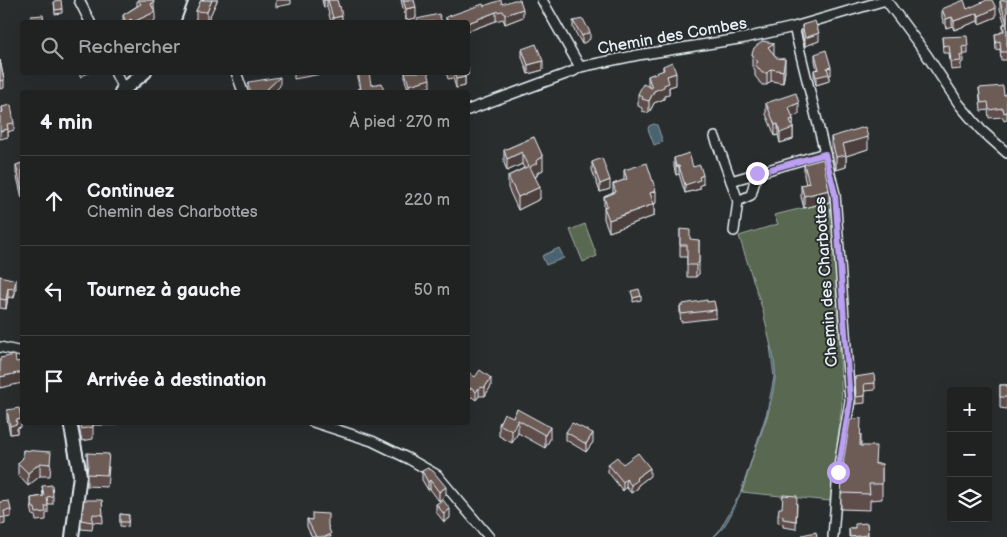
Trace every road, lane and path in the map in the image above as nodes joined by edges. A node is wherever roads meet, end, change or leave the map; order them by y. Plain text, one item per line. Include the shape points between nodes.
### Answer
1 (78, 0) edge
2 (196, 0) edge
3 (542, 0) edge
4 (886, 0) edge
5 (89, 20) edge
6 (189, 20) edge
7 (794, 27) junction
8 (580, 67) junction
9 (116, 75) edge
10 (141, 75) edge
11 (237, 75) edge
12 (122, 90) edge
13 (123, 90) edge
14 (242, 90) edge
15 (470, 109) edge
16 (715, 137) dead end
17 (825, 154) junction
18 (1007, 154) edge
19 (757, 173) junction
20 (731, 181) junction
21 (738, 201) junction
22 (734, 231) dead end
23 (0, 348) edge
24 (20, 352) edge
25 (71, 425) edge
26 (322, 425) edge
27 (72, 537) edge
28 (489, 537) edge
29 (833, 537) edge

1 - 5 street
2 - 6 main road
3 - 8 street
4 - 7 street, Chemin des Combes
4 - 18 street via 958,104
7 - 8 street, Chemin des Combes
7 - 17 street, Chemin des Charbottes
8 - 15 street, Chemin des Combes
9 - 12 street
10 - 13 main road
11 - 14 street
16 - 20 street
17 - 19 street
17 - 29 street, Chemin des Charbottes via 835,194 850,401 838,472
19 - 20 street
19 - 21 street via 751,195
20 - 21 street
21 - 22 street
23 - 24 street
25 - 27 main road via 80,475
26 - 28 street via 372,441 437,475

